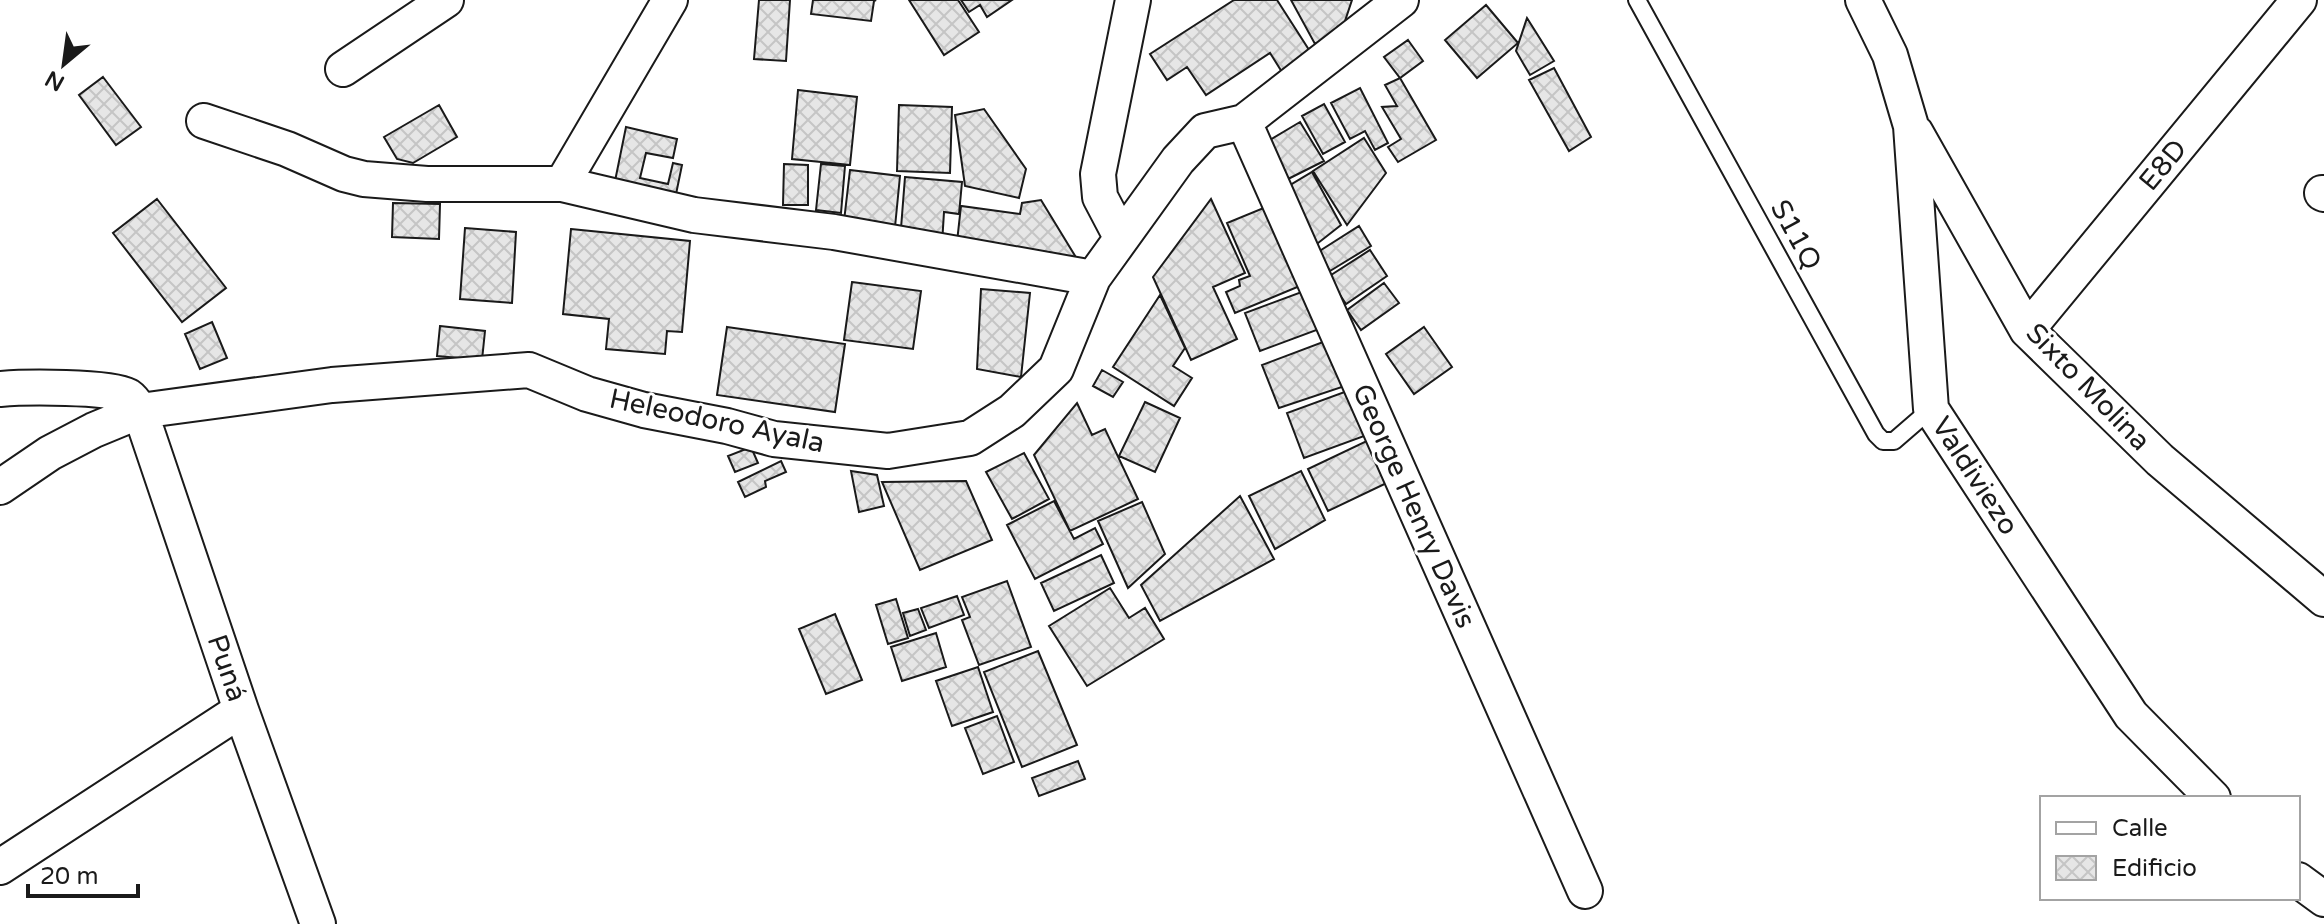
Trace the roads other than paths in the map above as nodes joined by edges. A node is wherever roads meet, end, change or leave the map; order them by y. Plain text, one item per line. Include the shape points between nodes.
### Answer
1 (446, 0) edge
2 (670, 0) edge
3 (1133, 0) edge
4 (1401, 0) edge
5 (1637, 0) edge
6 (1863, 0) edge
7 (2299, 0) edge
8 (343, 69) dead end
9 (204, 121) dead end
10 (1244, 122) junction
11 (1911, 126) junction
12 (562, 184) junction
13 (1121, 237) junction
14 (1093, 278) junction
15 (2027, 330) junction
16 (0, 389) edge
17 (1931, 409) junction
18 (140, 411) junction
19 (0, 487) edge
20 (2324, 599) edge
21 (241, 710) junction
22 (2211, 796) edge
23 (0, 867) edge
24 (2300, 881) edge
25 (1585, 891) dead end
26 (2324, 899) edge
27 (318, 924) edge

1 - 8 street
2 - 12 street
3 - 13 street via 1098,174 1100,197
4 - 10 street, Heleodoro Ayala
5 - 17 lane, S11Q via 1876,434 1894,441
6 - 11 street, Valdiviezo via 1890,55
7 - 15 street, E8D
9 - 12 street via 364,179
10 - 13 street, Heleodoro Ayala via 1205,131
10 - 25 street, George Henry Davis
11 - 15 street, Sixto Molina
11 - 17 street, Valdiviezo
12 - 14 street via 694,215 834,232
13 - 14 street, Heleodoro Ayala
14 - 18 street, Heleodoro Ayala via 1056,369 1012,411 970,438 888,451 774,439 644,410 529,370 332,385
15 - 20 street, Sixto Molina via 2160,460
16 - 18 street via 122,394
17 - 22 street, Valdiviezo via 2131,715
18 - 19 street, Heleodoro Ayala via 50,453
18 - 21 street, Puná
21 - 23 street
21 - 27 street, Puná
24 - 26 street

